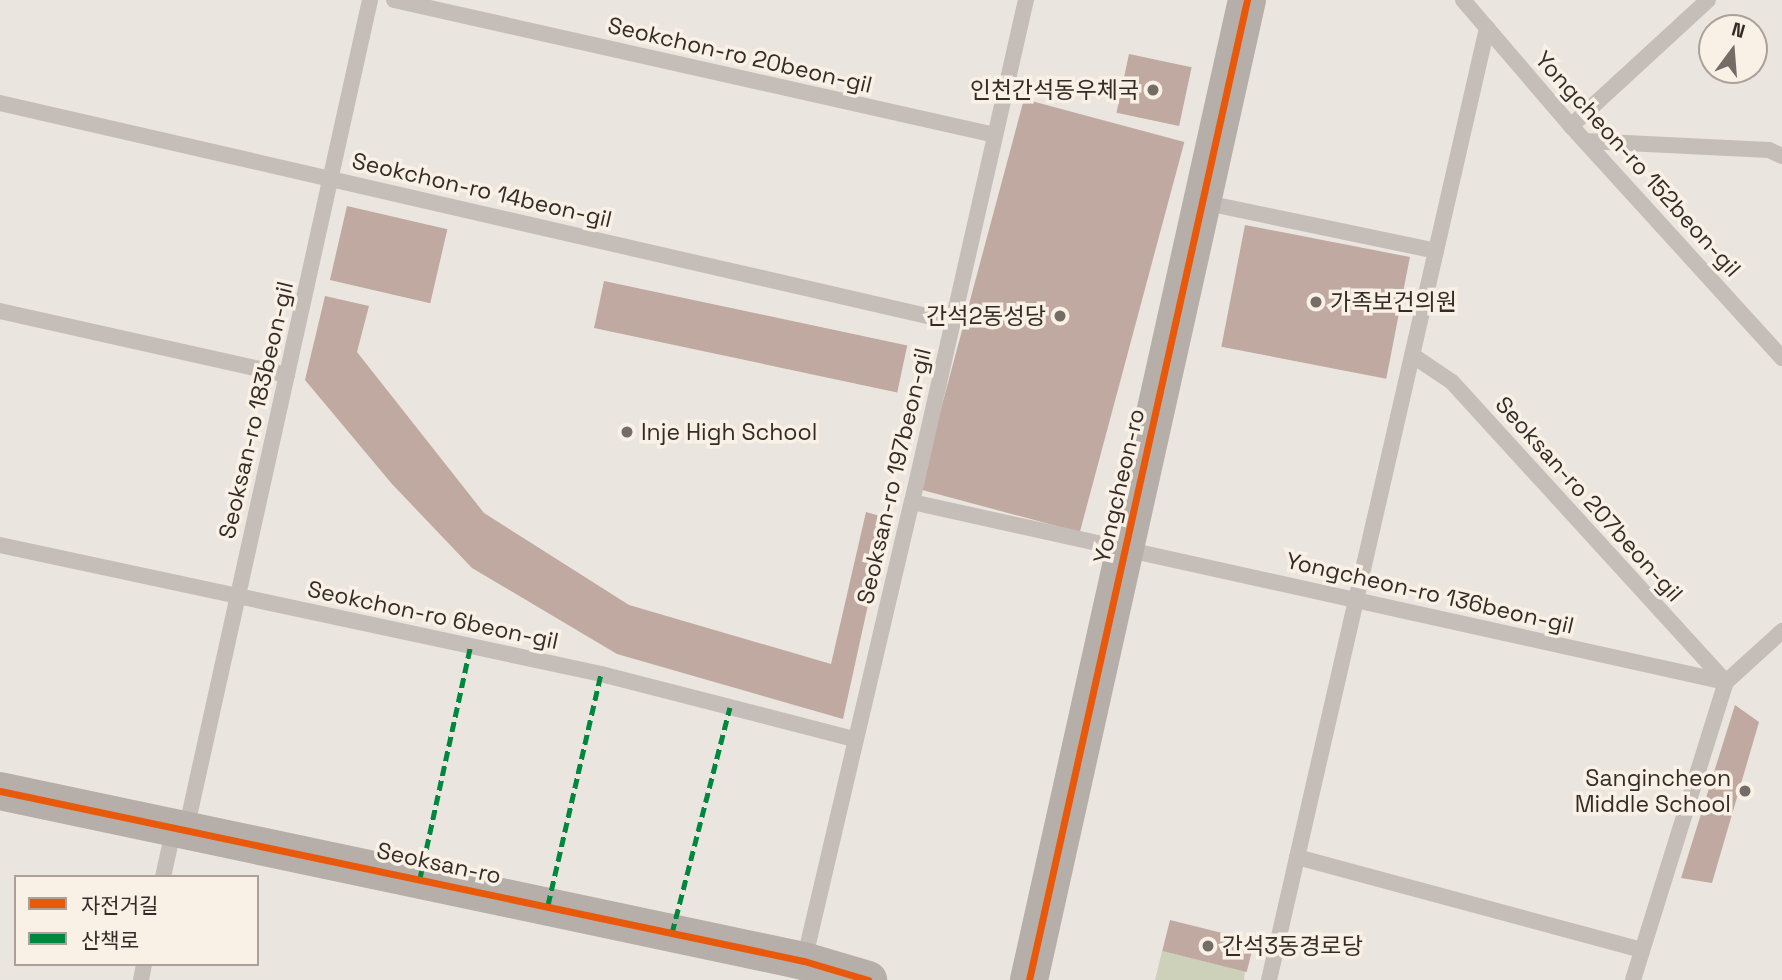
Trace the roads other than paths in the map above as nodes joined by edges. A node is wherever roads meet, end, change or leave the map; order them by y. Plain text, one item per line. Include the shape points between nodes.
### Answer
1 (370, 0) edge
2 (394, 0) edge
3 (1026, 0) edge
4 (1247, 0) edge
5 (1463, 0) edge
6 (1708, 0) edge
7 (1487, 28) junction
8 (0, 103) edge
9 (1571, 126) junction
10 (995, 135) junction
11 (1585, 141) junction
12 (1782, 156) edge
13 (331, 179) junction
14 (1202, 202) junction
15 (1436, 251) junction
16 (0, 312) edge
17 (953, 322) junction
18 (1412, 355) junction
19 (1782, 358) edge
20 (287, 375) junction
21 (912, 502) junction
22 (0, 545) edge
23 (1126, 547) junction
24 (237, 596) junction
25 (1356, 601) junction
26 (1782, 631) edge
27 (1726, 682) junction
28 (854, 739) junction
29 (0, 791) edge
30 (180, 828) junction
31 (1297, 857) junction
32 (164, 875) edge
33 (1642, 950) junction
34 (804, 961) junction
35 (868, 980) edge
36 (1029, 980) edge
37 (1269, 980) edge
38 (1633, 980) edge

1 - 13 lane, Seoksan-ro 183beon-gil
2 - 10 lane, Seokchon-ro 20beon-gil
3 - 10 lane, Seoksan-ro 197beon-gil
4 - 14 street, Yongcheon-ro
5 - 7 lane, Yongcheon-ro 152beon-gil
6 - 9 lane
7 - 9 lane, Yongcheon-ro 152beon-gil
7 - 15 lane
8 - 13 lane, Seokchon-ro 14beon-gil
9 - 11 lane, Yongcheon-ro 152beon-gil
10 - 17 lane, Seoksan-ro 197beon-gil
11 - 12 lane via 1769,150
11 - 19 lane, Yongcheon-ro 152beon-gil
13 - 17 lane, Seokchon-ro 14beon-gil
13 - 20 lane, Seoksan-ro 183beon-gil
14 - 15 lane
14 - 23 street, Yongcheon-ro
15 - 18 lane
16 - 20 lane
17 - 21 lane, Seoksan-ro 197beon-gil
18 - 25 lane
18 - 27 lane, Seoksan-ro 207beon-gil via 1451,382
20 - 24 lane, Seoksan-ro 183beon-gil
21 - 23 lane, Yongcheon-ro 136beon-gil
21 - 28 lane, Seoksan-ro 197beon-gil
22 - 24 lane, Seokchon-ro 6beon-gil
23 - 25 lane, Yongcheon-ro 136beon-gil
23 - 36 street, Yongcheon-ro
24 - 28 lane, Seokchon-ro 6beon-gil via 601,674
24 - 30 lane, Seoksan-ro 183beon-gil
25 - 27 lane, Yongcheon-ro 136beon-gil
25 - 31 lane
26 - 27 lane
27 - 33 lane
28 - 34 lane, Seoksan-ro 197beon-gil
29 - 30 street, Seoksan-ro
30 - 32 lane, Seoksan-ro 183beon-gil
30 - 34 street, Seoksan-ro
31 - 33 lane
31 - 37 lane
33 - 38 lane
34 - 35 street, Seoksan-ro

